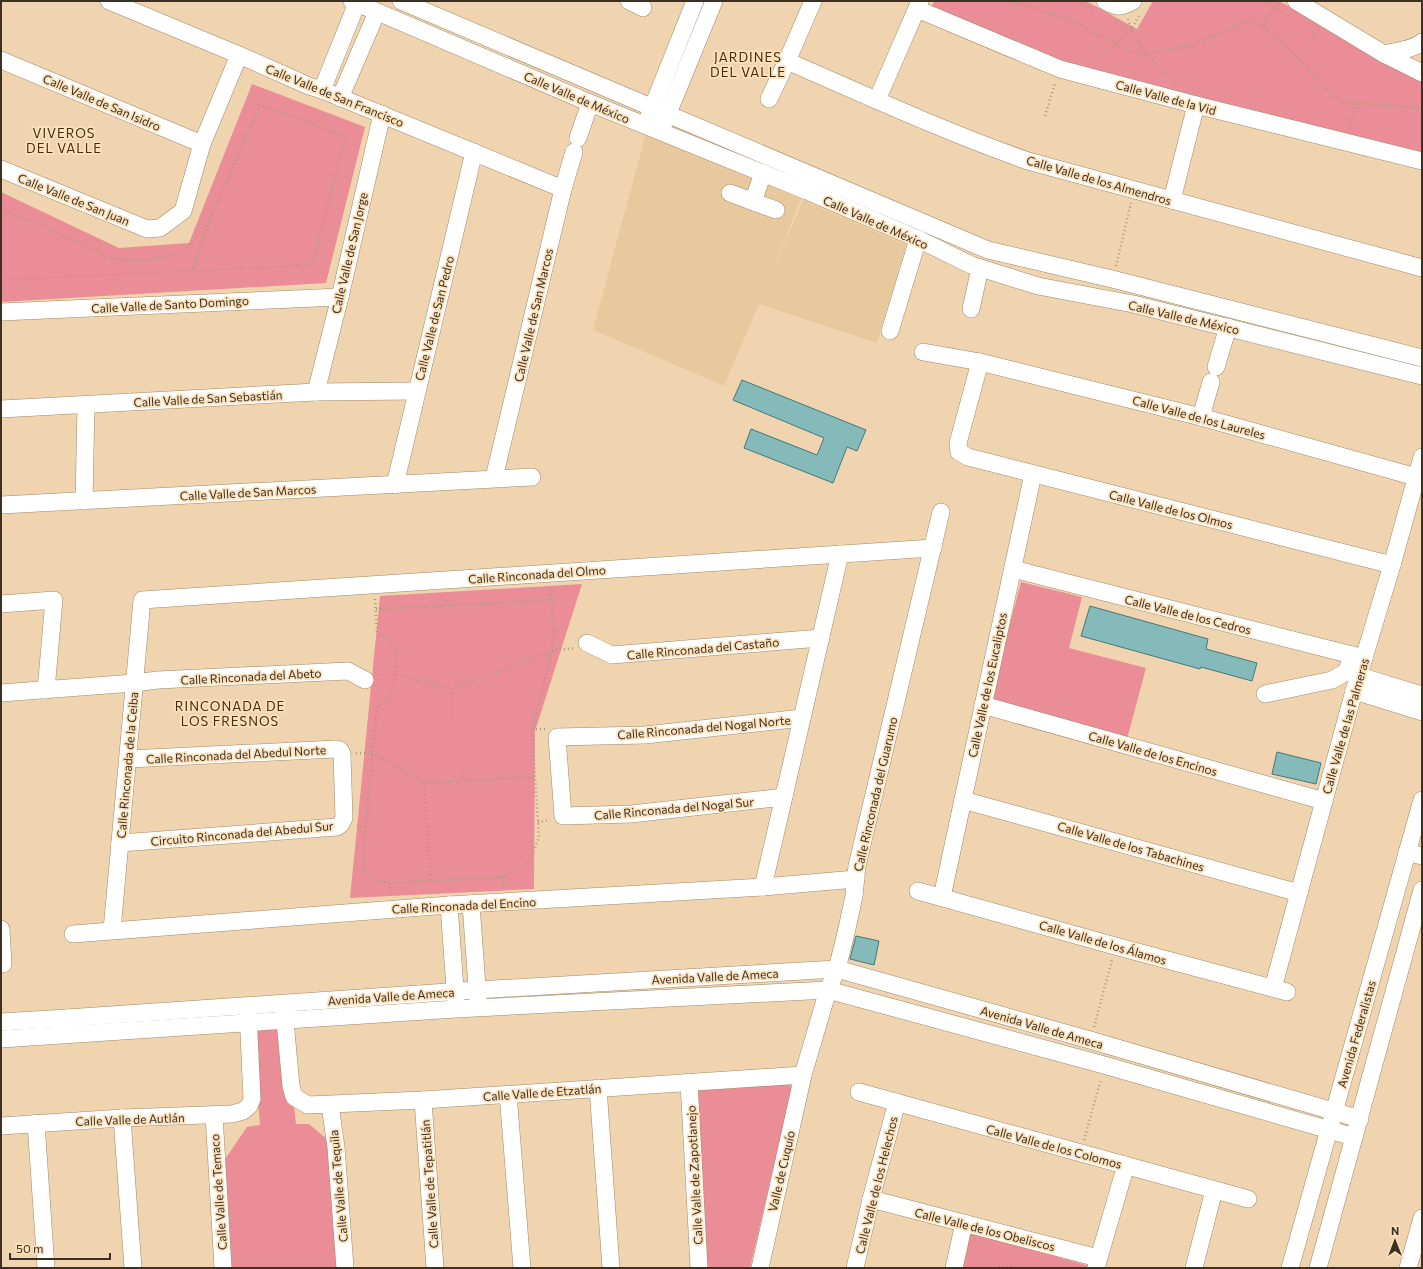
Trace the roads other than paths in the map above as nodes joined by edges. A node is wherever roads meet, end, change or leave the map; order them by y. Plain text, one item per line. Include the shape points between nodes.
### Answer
1 (108, 1) edge
2 (401, 1) edge
3 (695, 1) edge
4 (714, 1) edge
5 (813, 1) edge
6 (1105, 1) edge
7 (1296, 1) edge
8 (355, 2) edge
9 (1129, 4) edge
10 (919, 5) edge
11 (377, 12) junction
12 (1422, 42) edge
13 (1384, 54) junction
14 (239, 55) junction
15 (1, 60) edge
16 (787, 61) junction
17 (1422, 73) edge
18 (322, 90) junction
19 (340, 98) junction
20 (769, 99) dead end
21 (877, 100) junction
22 (590, 103) junction
23 (1189, 103) junction
24 (652, 106) junction
25 (668, 113) junction
26 (382, 114) junction
27 (653, 128) junction
28 (202, 144) junction
29 (474, 152) junction
30 (1422, 161) edge
31 (1, 169) edge
32 (763, 173) junction
33 (563, 189) junction
34 (730, 193) dead end
35 (1172, 200) junction
36 (753, 202) junction
37 (776, 210) dead end
38 (918, 239) junction
39 (980, 268) junction
40 (1422, 268) edge
41 (1138, 286) junction
42 (340, 297) junction
43 (1133, 304) junction
44 (971, 309) dead end
45 (1, 312) edge
46 (1228, 327) junction
47 (890, 331) dead end
48 (923, 352) dead end
49 (1422, 358) edge
50 (980, 362) junction
51 (1422, 376) edge
52 (416, 391) junction
53 (316, 392) junction
54 (86, 405) junction
55 (1, 409) edge
56 (1201, 417) junction
57 (1419, 466) edge
58 (1033, 474) junction
59 (532, 476) dead end
60 (494, 478) junction
61 (395, 484) junction
62 (84, 501) junction
63 (1, 505) edge
64 (941, 512) dead end
65 (933, 548) junction
66 (840, 554) junction
67 (1392, 565) junction
68 (1013, 569) junction
69 (142, 600) joint
70 (1, 604) edge
71 (821, 638) junction
72 (587, 643) road end
73 (1359, 657) junction
74 (365, 680) road end
75 (134, 683) junction
76 (1357, 684) junction
77 (46, 690) junction
78 (1, 693) edge
79 (1264, 694) dead end
80 (1422, 694) edge
81 (983, 705) junction
82 (1422, 712) edge
83 (802, 718) junction
84 (342, 754) joint
85 (128, 759) junction
86 (784, 797) junction
87 (962, 800) junction
88 (1422, 800) edge
89 (1324, 801) junction
90 (564, 816) joint
91 (1419, 824) edge
92 (120, 843) junction
93 (1415, 854) edge
94 (856, 878) junction
95 (763, 887) junction
96 (1422, 890) edge
97 (918, 891) dead end
98 (1299, 893) junction
99 (942, 897) junction
100 (471, 904) junction
101 (449, 905) junction
102 (1, 929) edge
103 (112, 930) junction
104 (72, 934) dead end
105 (1, 964) edge
106 (837, 969) junction
107 (477, 990) junction
108 (828, 990) junction
109 (1280, 990) joint
110 (455, 992) junction
111 (284, 1003) junction
112 (248, 1005) junction
113 (479, 1008) junction
114 (456, 1009) junction
115 (67, 1018) junction
116 (286, 1021) junction
117 (1, 1022) edge
118 (248, 1023) junction
119 (67, 1035) junction
120 (1, 1039) edge
121 (803, 1075) junction
122 (689, 1082) junction
123 (598, 1088) junction
124 (859, 1092) dead end
125 (508, 1094) junction
126 (423, 1100) junction
127 (897, 1102) junction
128 (330, 1105) junction
129 (1334, 1112) junction
130 (214, 1116) junction
131 (122, 1118) junction
132 (1360, 1119) junction
133 (36, 1124) junction
134 (1, 1126) edge
135 (1329, 1130) junction
136 (1354, 1137) junction
137 (1126, 1165) junction
138 (1214, 1190) junction
139 (871, 1199) junction
140 (1248, 1199) dead end
141 (1422, 1218) edge
142 (964, 1223) junction
143 (1097, 1263) edge
144 (46, 1268) edge
145 (133, 1268) edge
146 (223, 1268) edge
147 (345, 1268) edge
148 (435, 1268) edge
149 (522, 1268) edge
150 (611, 1268) edge
151 (699, 1268) edge
152 (760, 1268) edge
153 (855, 1268) edge
154 (954, 1268) edge
155 (1194, 1268) edge
156 (1290, 1268) edge
157 (1318, 1268) edge
158 (1408, 1268) edge

1 - 14 street, Calle Valle de San Francisco
2 - 24 street, Calle Valle de México
3 - 24 street
4 - 25 street
5 - 16 street
6 - 9 street via 1112,5
7 - 13 street
8 - 11 street, Calle Valle de México
8 - 18 street
10 - 21 street
10 - 23 street, Calle Valle de la Vid via 1060,69
11 - 19 street
11 - 22 street, Calle Valle de México
12 - 13 street
13 - 17 street
14 - 18 street, Calle Valle de San Francisco
14 - 28 street
15 - 28 street, Calle Valle de San Isidro
16 - 20 street
16 - 21 street, Calle Valle de los Almendros
18 - 19 street, Calle Valle de San Francisco
19 - 26 street, Calle Valle de San Francisco
21 - 35 street, Calle Valle de los Almendros via 1028,161
22 - 27 street, Calle Valle de México
22 - 33 street, Calle Valle de San Marcos
23 - 30 street, Calle Valle de la Vid
23 - 35 street
24 - 25 street, Calle Valle de México
24 - 27 street
25 - 27 street
25 - 41 street, Calle Valle de México via 988,250
26 - 29 street, Calle Valle de San Francisco
26 - 42 street, Calle Valle de San Jorge
27 - 32 street, Calle Valle de México
28 - 31 street, Calle Valle de San Juan via 183,211 160,228 147,229
29 - 33 street, Calle Valle de San Francisco
29 - 52 street, Calle Valle de San Pedro
32 - 36 street
32 - 38 street, Calle Valle de México
33 - 60 street, Calle Valle de San Marcos
34 - 36 street
35 - 40 street, Calle Valle de los Almendros
36 - 37 street
38 - 39 street, Calle Valle de México
38 - 47 street
39 - 43 street, Calle Valle de México via 1038,286
39 - 44 street
41 - 43 street
41 - 49 street, Calle Valle de México
42 - 45 street, Calle Valle de Santo Domingo
42 - 53 street, Calle Valle de San Jorge
43 - 46 street, Calle Valle de México
46 - 51 street, Calle Valle de México
46 - 56 street
48 - 50 street, Calle Valle de los Laureles
50 - 56 street, Calle Valle de los Laureles
50 - 58 street, Calle Valle de los Olmos via 958,443 959,452 968,457
52 - 53 street, Calle Valle de San Sebastián
52 - 61 street, Calle Valle de San Pedro
53 - 54 street, Calle Valle de San Sebastián
54 - 55 street, Calle Valle de San Sebastián
54 - 62 street
56 - 57 street, Calle Valle de los Laureles
57 - 67 street, Calle Valle de las Palmeras
58 - 67 street, Calle Valle de los Olmos
58 - 68 street, Calle Valle de los Eucaliptos
59 - 60 street, Calle Valle de San Marcos
60 - 61 street, Calle Valle de San Marcos
61 - 62 street, Calle Valle de San Marcos
62 - 63 street, Calle Valle de San Marcos
64 - 65 street, Calle Rinconada del Guarumo
65 - 66 street, Calle Rinconada del Olmo
65 - 94 street, Calle Rinconada del Guarumo
66 - 69 street, Calle Rinconada del Olmo
66 - 71 street
67 - 73 street, Calle Valle de las Palmeras
68 - 73 street, Calle Valle de los Cedros
68 - 81 street, Calle Valle de los Eucaliptos
69 - 75 street, Calle Rinconada de la Ceiba
70 - 77 street via 54,600
71 - 72 street, Calle Rinconada del Castaño via 612,655
71 - 83 street
73 - 76 street, Calle Valle de las Palmeras
73 - 79 street via 1346,672 1332,680
74 - 75 street, Calle Rinconada del Abeto via 348,671
75 - 77 street, Calle Rinconada del Abeto
75 - 85 street, Calle Rinconada de la Ceiba
76 - 80 street
76 - 82 street
76 - 89 street, Calle Valle de las Palmeras
77 - 78 street, Calle Rinconada del Abeto
81 - 87 street, Calle Valle de los Eucaliptos
81 - 89 street, Calle Valle de los Encinos
83 - 86 street
83 - 90 street, Calle Rinconada del Nogal Norte via 646,735 557,737
84 - 85 street, Calle Rinconada del Abedul Norte via 336,749
84 - 92 street, Circuito Rinconada del Abedul Sur via 344,818 337,827
85 - 92 street, Calle Rinconada de la Ceiba
86 - 90 street, Calle Rinconada del Nogal Sur via 631,814
86 - 95 street
87 - 98 street, Calle Valle de los Tabachines
87 - 99 street, Calle Valle de los Eucaliptos
88 - 91 street, Avenida Federalistas
89 - 98 street, Calle Valle de las Palmeras
91 - 93 street, Avenida Federalistas
92 - 103 street, Calle Rinconada de la Ceiba
93 - 129 street, Avenida Federalistas
94 - 95 street, Calle Rinconada del Encino
94 - 106 street, Calle Rinconada del Guarumo
95 - 100 street, Calle Rinconada del Encino
96 - 132 street, Avenida Federalistas
97 - 99 street, Calle Valle de los Álamos
98 - 109 street, Calle Valle de las Palmeras
99 - 109 street, Calle Valle de los Álamos
100 - 101 street, Calle Rinconada del Encino
100 - 107 street
101 - 103 street, Calle Rinconada del Encino
101 - 110 street
102 - 105 street
103 - 104 street, Calle Rinconada del Encino
106 - 107 street, Avenida Valle de Ameca
106 - 108 street, Calle Rinconada del Guarumo
106 - 129 street, Avenida Valle de Ameca
107 - 110 street, Avenida Valle de Ameca
107 - 113 street
108 - 113 street, Avenida Valle de Ameca
108 - 121 street, Calle Rinconada del Guarumo
108 - 135 street, Avenida Valle de Ameca via 1104,1065
110 - 111 street, Avenida Valle de Ameca
110 - 114 street
111 - 112 street, Avenida Valle de Ameca
111 - 116 street
112 - 115 street, Avenida Valle de Ameca
112 - 118 street
113 - 114 street, Avenida Valle de Ameca
114 - 116 street, Avenida Valle de Ameca
115 - 117 street, Avenida Valle de Ameca
115 - 119 street
116 - 118 street, Avenida Valle de Ameca
116 - 128 street, Calle Valle de Etzatlán via 294,1097 308,1105
118 - 119 street, Avenida Valle de Ameca
118 - 130 street, Calle Valle de Autlán via 252,1099 243,1111
119 - 120 street, Avenida Valle de Ameca
121 - 122 street, Calle Valle de Etzatlán
121 - 152 street, Valle de Cuquío
122 - 123 street, Calle Valle de Etzatlán
122 - 151 street, Calle Valle de Zapotlanejo
123 - 125 street, Calle Valle de Etzatlán
123 - 150 street
124 - 127 street, Calle Valle de los Colomos
125 - 126 street, Calle Valle de Etzatlán
125 - 149 street
126 - 128 street, Calle Valle de Etzatlán
126 - 148 street, Calle Valle de Tepatitlán
127 - 137 street, Calle Valle de los Colomos
127 - 139 street, Calle Valle de los Helechos
128 - 147 street, Calle Valle de Tequila via 336,1147
129 - 132 street, Avenida Valle de Ameca
129 - 135 street, Avenida Federalistas
130 - 131 street, Calle Valle de Autlán
130 - 146 street, Calle Valle de Temaco
131 - 133 street, Calle Valle de Autlán
131 - 145 street
132 - 136 street, Avenida Federalistas
133 - 134 street, Calle Valle de Autlán
133 - 144 street
135 - 136 street, Avenida Valle de Ameca
135 - 156 street, Avenida Federalistas
136 - 157 street, Avenida Federalistas
137 - 138 street, Calle Valle de los Colomos
137 - 143 street
138 - 140 street, Calle Valle de los Colomos
138 - 155 street
139 - 142 street, Calle Valle de los Obeliscos
139 - 153 street, Calle Valle de los Helechos
141 - 158 street
142 - 143 street, Calle Valle de los Obeliscos
142 - 154 street

